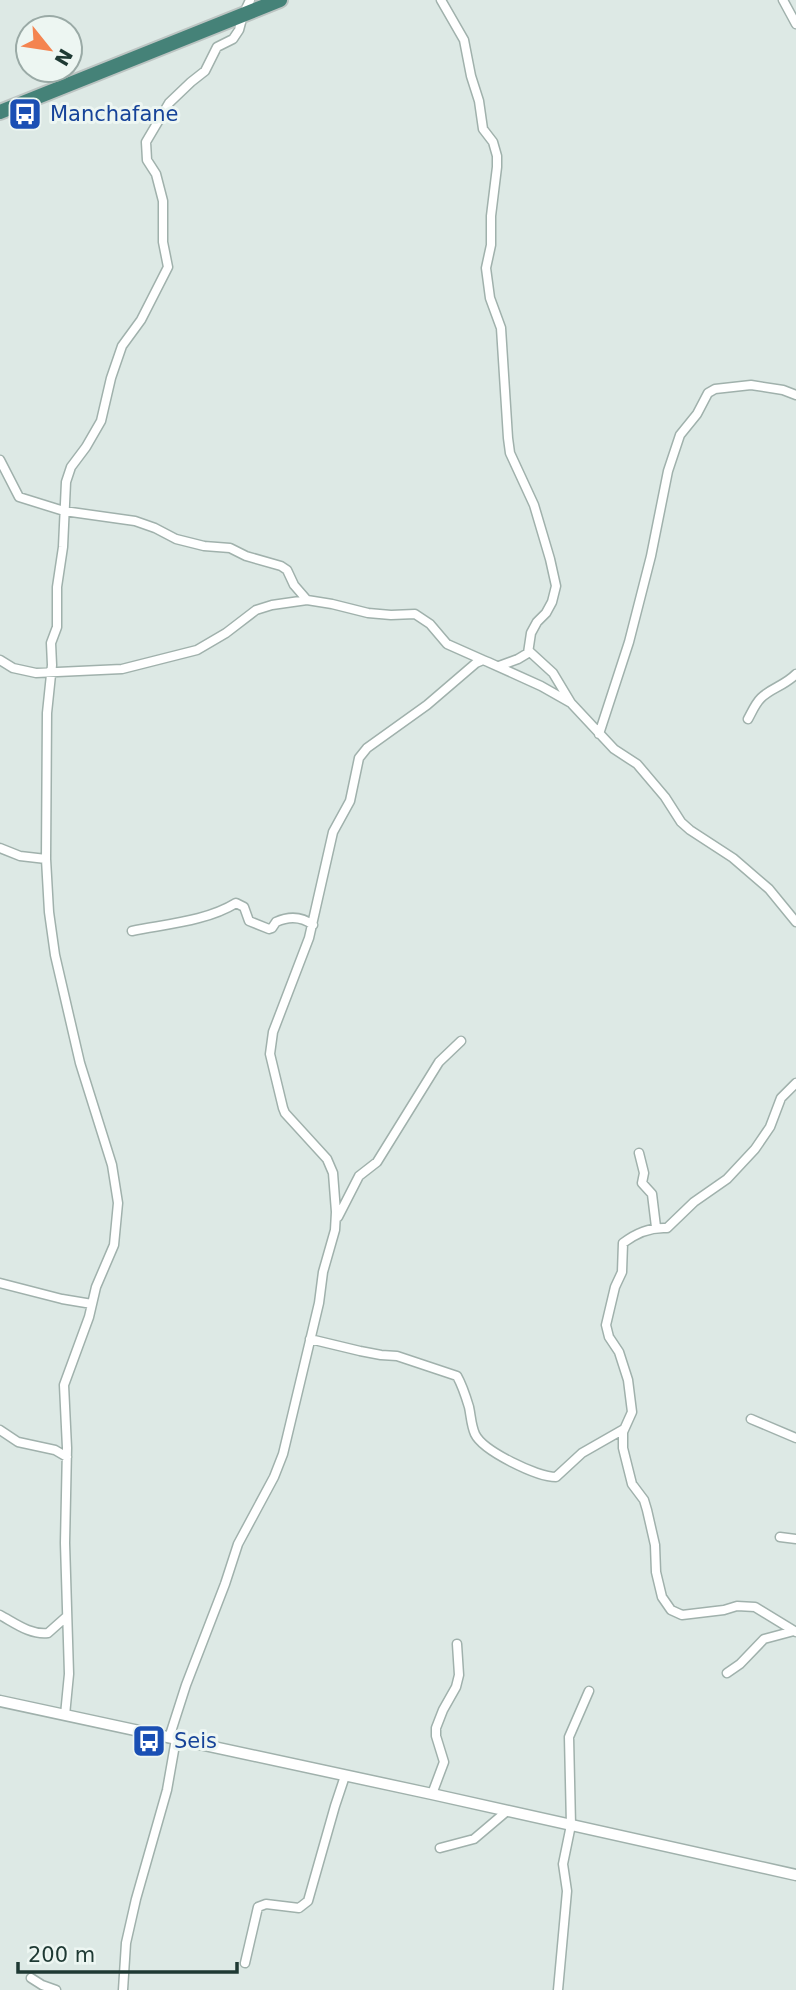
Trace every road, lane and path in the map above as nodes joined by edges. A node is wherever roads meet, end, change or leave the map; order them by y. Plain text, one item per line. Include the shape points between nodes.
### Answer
1 (250, 0) edge
2 (280, 0) edge
3 (441, 0) edge
4 (783, 0) edge
5 (243, 15) junction
6 (796, 24) edge
7 (0, 112) edge
8 (796, 395) edge
9 (0, 460) edge
10 (64, 511) junction
11 (307, 600) junction
12 (529, 651) junction
13 (0, 660) edge
14 (482, 660) junction
15 (499, 666) junction
16 (51, 672) junction
17 (796, 674) edge
18 (571, 703) junction
19 (748, 719) dead end
20 (599, 734) junction
21 (0, 848) edge
22 (46, 859) junction
23 (796, 922) edge
24 (313, 925) junction
25 (132, 931) dead end
26 (461, 1041) dead end
27 (796, 1083) edge
28 (639, 1153) dead end
29 (336, 1219) junction
30 (656, 1227) junction
31 (0, 1283) edge
32 (92, 1304) junction
33 (310, 1339) junction
34 (751, 1419) dead end
35 (624, 1429) junction
36 (0, 1430) edge
37 (796, 1438) edge
38 (67, 1457) junction
39 (780, 1537) dead end
40 (796, 1539) edge
41 (0, 1615) edge
42 (66, 1617) junction
43 (795, 1632) edge
44 (457, 1644) dead end
45 (727, 1673) dead end
46 (589, 1691) dead end
47 (0, 1701) edge
48 (65, 1715) junction
49 (173, 1739) junction
50 (345, 1776) junction
51 (432, 1794) junction
52 (507, 1811) junction
53 (571, 1825) junction
54 (440, 1848) dead end
55 (796, 1875) edge
56 (245, 1963) dead end
57 (31, 1978) dead end
58 (57, 1990) edge
59 (123, 1990) edge
60 (558, 1990) edge

1 - 5 street
2 - 5 highway
3 - 12 street via 464,40 483,129 497,156 486,268 501,328 510,453 534,505 556,586 552,602 533,627
4 - 6 street
5 - 7 highway
5 - 10 street via 233,39 218,47 205,71 169,103 146,142 145,154 163,201 168,267 120,352 101,421 68,476
8 - 20 street via 751,384 715,389 680,435 629,642
9 - 10 street via 19,497
10 - 11 street via 135,521 176,539 230,548 281,566
10 - 16 street
11 - 14 street via 368,613 415,614 447,643
11 - 16 street via 256,610 197,650 122,669
12 - 15 street
12 - 18 street via 552,673
13 - 16 street via 21,670
14 - 15 street
14 - 24 street via 359,758 352,794 333,832
15 - 18 street
16 - 22 street
17 - 19 street via 762,697
18 - 20 street
20 - 23 street via 640,768 681,822 769,889
21 - 22 street
22 - 32 street via 55,955 118,1194 114,1245
24 - 25 street via 305,919 288,918 269,929 249,921 244,907 236,903 194,919
24 - 29 street via 270,1054 285,1113 330,1166
26 - 29 street via 439,1062 377,1161 359,1176
27 - 30 street via 781,1098 764,1137 727,1179 670,1226
28 - 30 street via 642,1184 652,1194
29 - 33 street
30 - 35 street via 623,1243 622,1272 606,1325 628,1380 632,1412
31 - 32 street
32 - 38 street via 64,1380
33 - 35 street via 397,1356 457,1376 476,1437 502,1458 541,1476 558,1476 582,1452
33 - 49 street via 283,1454 238,1544 186,1685
34 - 37 street
35 - 43 street via 629,1475 647,1510 657,1582 667,1605 682,1615 755,1607
36 - 38 street via 18,1442
38 - 42 street
39 - 40 street
41 - 42 street via 27,1631 45,1634
42 - 48 street via 69,1674
43 - 45 street via 764,1639
44 - 51 street via 459,1675 436,1728 444,1762
46 - 53 street via 569,1737
47 - 48 street
48 - 49 street
49 - 50 street
49 - 59 street via 167,1790 126,1943
50 - 51 street
50 - 56 street via 308,1901 299,1908 258,1906
51 - 52 street
52 - 53 street
52 - 54 street via 474,1839
53 - 55 street
53 - 60 street via 563,1864 567,1891
57 - 58 street

